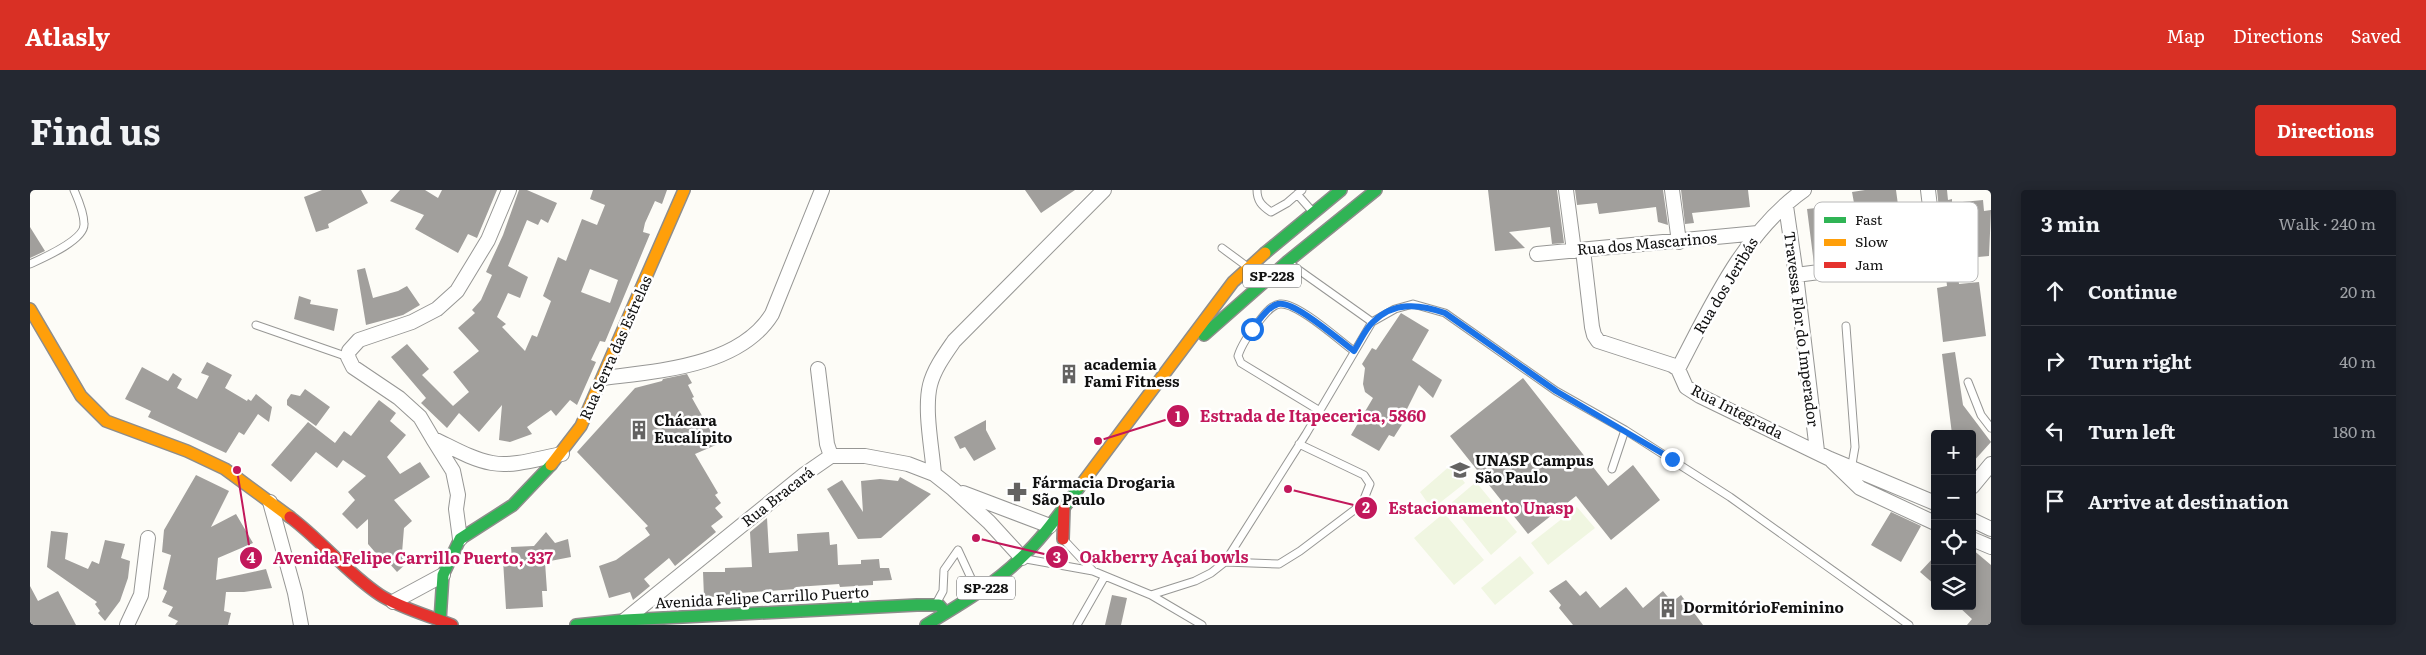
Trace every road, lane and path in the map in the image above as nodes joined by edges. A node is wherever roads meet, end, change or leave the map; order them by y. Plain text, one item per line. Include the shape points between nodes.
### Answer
1 (74, 190) edge
2 (509, 190) edge
3 (684, 190) edge
4 (822, 190) edge
5 (1104, 190) edge
6 (1258, 190) edge
7 (1341, 190) edge
8 (1376, 190) edge
9 (1566, 190) edge
10 (1672, 190) edge
11 (1800, 191) edge
12 (1300, 192) edge
13 (1786, 206) junction
14 (1313, 213) junction
15 (1758, 233) junction
16 (1679, 242) junction
17 (1222, 248) dead end
18 (1578, 251) junction
19 (1536, 254) dead end
20 (1287, 262) junction
21 (30, 264) edge
22 (1248, 267) junction
23 (1814, 273) edge
24 (1796, 275) junction
25 (30, 309) edge
26 (1372, 322) junction
27 (256, 325) dead end
28 (1846, 326) dead end
29 (1354, 351) junction
30 (348, 357) junction
31 (1170, 365) junction
32 (818, 369) dead end
33 (1678, 369) junction
34 (604, 378) junction
35 (1968, 382) dead end
36 (1320, 411) junction
37 (1991, 428) edge
38 (1625, 430) junction
39 (433, 439) junction
40 (1299, 444) junction
41 (1817, 451) junction
42 (562, 454) junction
43 (831, 456) junction
44 (1991, 464) edge
45 (1612, 469) dead end
46 (1850, 472) junction
47 (934, 474) junction
48 (1976, 482) edge
49 (953, 489) junction
50 (270, 502) junction
51 (1931, 502) edge
52 (1064, 508) junction
53 (1931, 521) edge
54 (1976, 522) edge
55 (1050, 526) junction
56 (1991, 529) edge
57 (148, 538) dead end
58 (460, 539) junction
59 (1063, 539) junction
60 (1976, 541) edge
61 (1991, 547) edge
62 (1022, 558) junction
63 (1225, 562) junction
64 (1093, 571) junction
65 (443, 575) junction
66 (1105, 576) junction
67 (855, 593) dead end
68 (978, 594) junction
69 (1151, 595) junction
70 (393, 602) junction
71 (935, 605) junction
72 (856, 608) junction
73 (946, 613) junction
74 (624, 620) junction
75 (440, 622) junction
76 (127, 625) edge
77 (301, 625) edge
78 (452, 625) edge
79 (576, 625) edge
80 (926, 625) edge
81 (1077, 625) edge
82 (1202, 625) edge
83 (1910, 625) edge

1 - 21 lane via 83,230 59,250
2 - 30 street via 488,240 457,291 437,309 412,322 366,337 353,345
3 - 34 street, Rua Serra das Estrelas
4 - 34 street via 772,314 752,338 685,366
5 - 47 street via 954,341 943,357 930,385 928,400
6 - 12 lane via 1259,201 1271,212
7 - 14 street, SP-228
8 - 20 street, SP-228
9 - 18 street
10 - 16 street
11 - 13 street, Rua dos Jeribás
12 - 14 lane
13 - 15 street, Rua dos Jeribás
13 - 24 street, Travessa Flor do Imperador
14 - 22 street, SP-228
15 - 16 street, Rua dos Mascarinos
15 - 33 street, Rua dos Jeribás via 1714,300
16 - 18 street, Rua dos Mascarinos
17 - 22 lane
18 - 19 street, Rua dos Mascarinos
18 - 33 street, Rua Integrada via 1592,327 1598,341
20 - 26 lane
20 - 31 street, SP-228
22 - 31 street, SP-228
23 - 24 street
24 - 41 street, Travessa Flor do Imperador
25 - 50 street via 68,376 97,413 106,420 225,469
26 - 29 lane
26 - 38 lane via 1412,304 1445,313 1556,391
27 - 30 lane
28 - 46 lane via 1855,448
29 - 36 lane
29 - 36 lane via 1286,304 1271,307 1252,329 1239,352 1241,363
30 - 39 street via 353,367 420,416
31 - 52 street, SP-228
32 - 43 street
33 - 41 street, Rua Integrada via 1686,387 1700,396
34 - 42 street, Rua Serra das Estrelas via 581,426
35 - 37 lane via 1980,416
36 - 40 lane
38 - 45 lane
38 - 83 lane via 1730,497
39 - 42 street via 470,457 493,463
39 - 58 street via 453,471 458,495 456,509
40 - 63 lane
40 - 63 lane via 1364,475 1370,484 1364,499 1279,564
41 - 46 street, Rua Integrada
42 - 58 street, Rua Serra das Estrelas via 513,505
43 - 47 street via 884,458
43 - 74 street, Rua Bracará
44 - 48 street
46 - 51 street, Rua Integrada
46 - 53 street, Rua Integrada via 1867,493
47 - 49 street
49 - 55 street
49 - 62 street
50 - 70 street via 306,529 363,583
50 - 77 street
52 - 55 street, SP-228
52 - 59 street
54 - 56 street
55 - 59 lane
55 - 62 street, SP-228
57 - 76 street via 141,596
58 - 65 street
59 - 64 lane
60 - 61 street
62 - 64 lane
62 - 68 street, SP-228
63 - 69 lane via 1195,581
64 - 66 lane
65 - 70 street
65 - 75 street
66 - 69 lane
66 - 81 lane
67 - 72 lane
68 - 71 lane via 958,550 944,570 943,591
68 - 73 street, SP-228
69 - 82 lane
70 - 75 street
71 - 72 street, Avenida Felipe Carrillo Puerto
71 - 73 street via 941,606
72 - 74 street, Avenida Felipe Carrillo Puerto
73 - 80 street, SP-228
74 - 79 street, Avenida Felipe Carrillo Puerto
75 - 78 street

